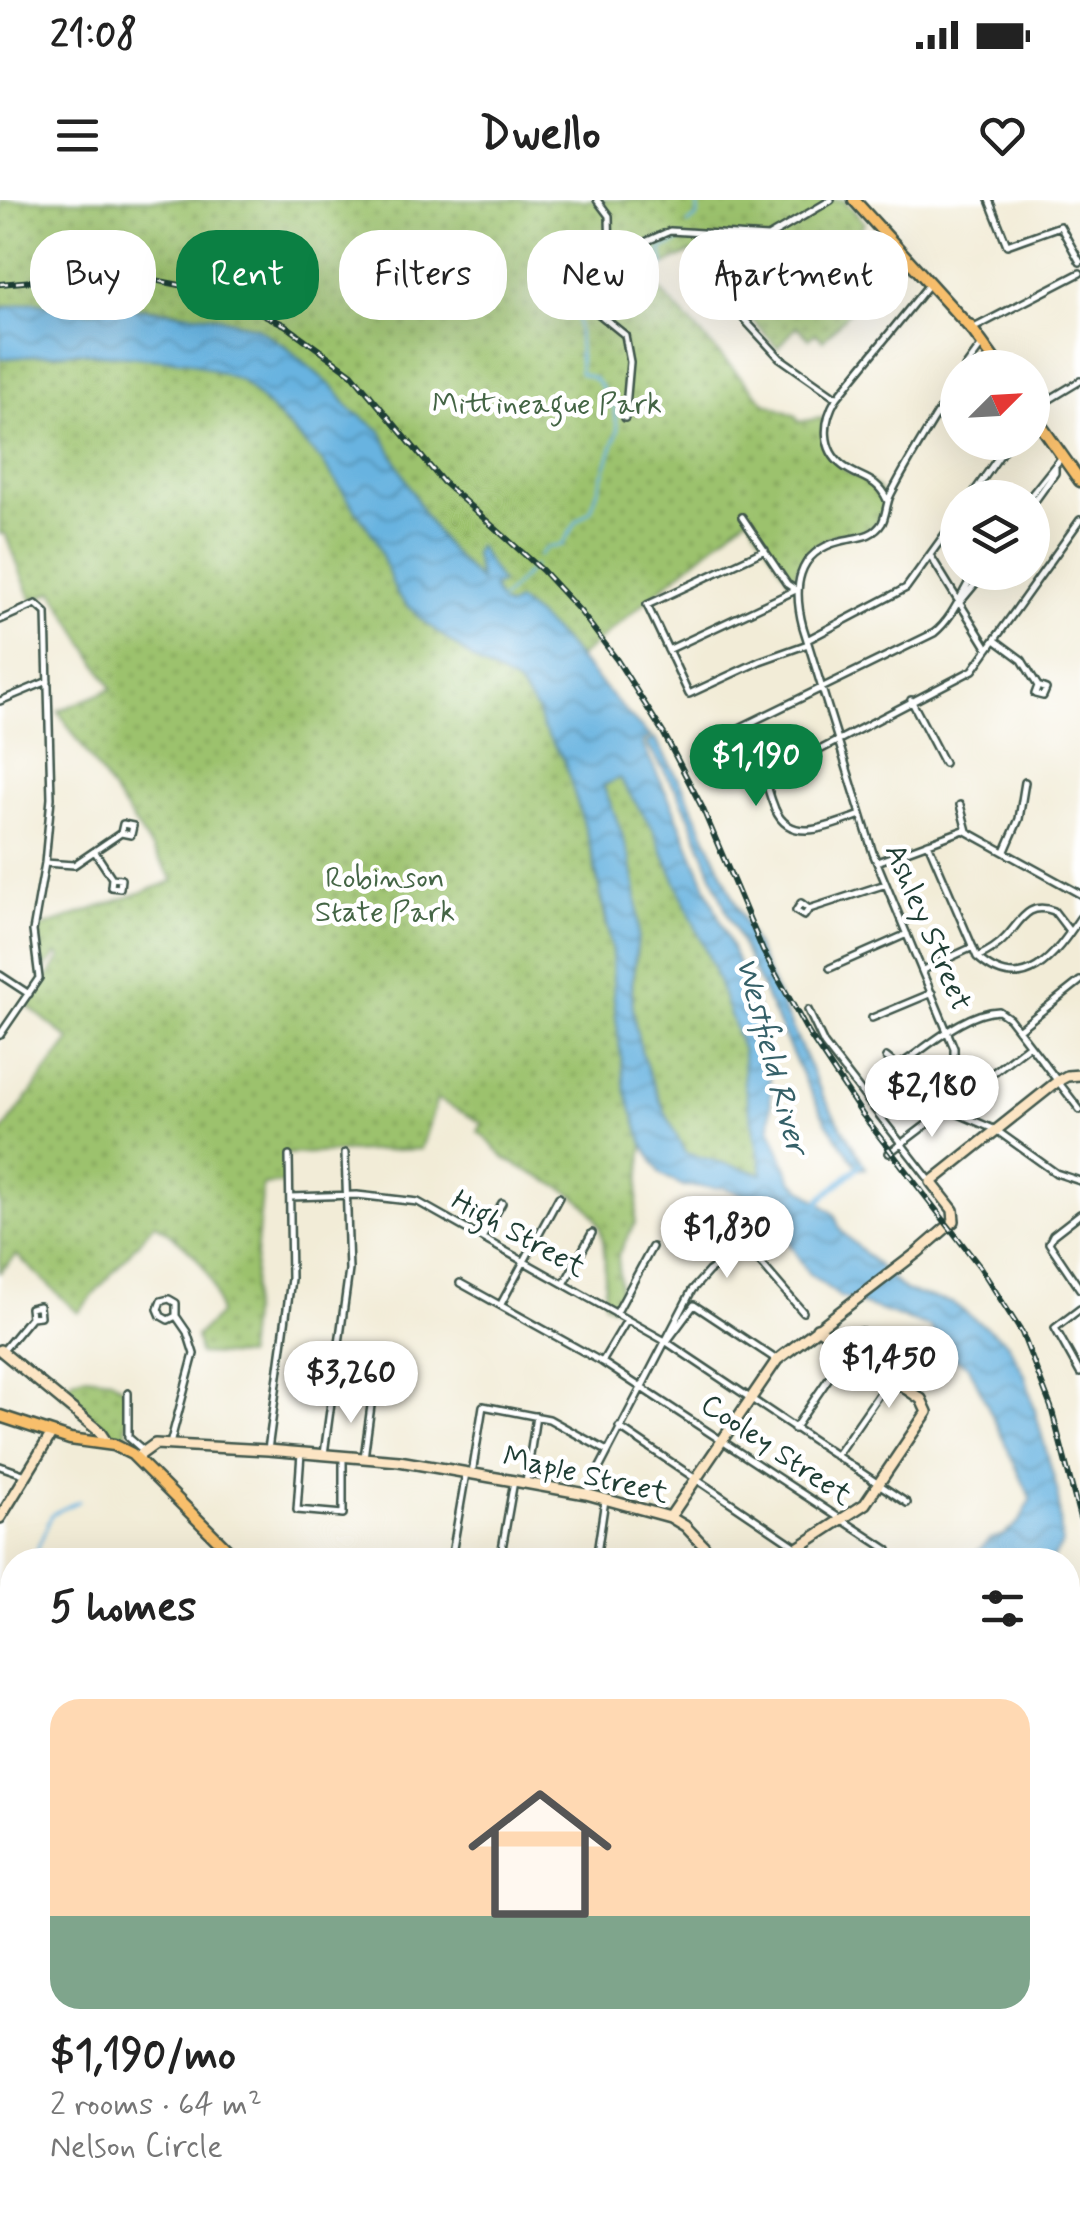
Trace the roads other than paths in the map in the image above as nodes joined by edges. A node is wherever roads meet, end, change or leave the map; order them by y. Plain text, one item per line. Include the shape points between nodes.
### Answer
1 (597, 200) edge
2 (832, 200) edge
3 (854, 200) edge
4 (988, 200) edge
5 (609, 230) edge
6 (659, 237) edge
7 (1080, 262) edge
8 (1080, 273) edge
9 (930, 282) junction
10 (607, 320) edge
11 (745, 320) edge
12 (972, 330) junction
13 (983, 345) junction
14 (979, 350) edge
15 (987, 350) edge
16 (1080, 381) edge
17 (837, 398) junction
18 (1050, 400) edge
19 (940, 410) edge
20 (625, 418) dead end
21 (1050, 438) edge
22 (1063, 456) junction
23 (1055, 467) junction
24 (1042, 480) edge
25 (1050, 480) edge
26 (1080, 481) edge
27 (887, 500) junction
28 (742, 516) dead end
29 (1080, 520) edge
30 (940, 541) edge
31 (764, 550) junction
32 (930, 555) junction
33 (796, 590) junction
34 (963, 590) edge
35 (973, 590) edge
36 (959, 603) junction
37 (0, 620) edge
38 (995, 640) junction
39 (808, 642) junction
40 (988, 649) junction
41 (668, 650) junction
42 (48, 681) junction
43 (1038, 686) dead end
44 (822, 687) junction
45 (912, 700) junction
46 (0, 701) edge
47 (719, 738) dead end
48 (837, 738) junction
49 (944, 763) dead end
50 (1026, 782) dead end
51 (960, 805) dead end
52 (861, 815) junction
53 (967, 831) junction
54 (121, 833) dead end
55 (928, 843) junction
56 (95, 852) junction
57 (1005, 852) junction
58 (45, 862) junction
59 (877, 862) junction
60 (112, 878) dead end
61 (886, 884) junction
62 (1080, 894) edge
63 (809, 909) dead end
64 (1080, 918) edge
65 (1070, 932) junction
66 (907, 934) junction
67 (973, 946) junction
68 (978, 957) junction
69 (830, 968) dead end
70 (922, 970) junction
71 (0, 975) edge
72 (1080, 981) edge
73 (932, 993) junction
74 (29, 994) junction
75 (808, 1010) dead end
76 (872, 1018) dead end
77 (1018, 1030) junction
78 (949, 1032) junction
79 (0, 1035) edge
80 (1029, 1045) junction
81 (886, 1056) dead end
82 (1080, 1075) edge
83 (1058, 1081) junction
84 (972, 1089) dead end
85 (946, 1109) junction
86 (1080, 1110) edge
87 (996, 1130) junction
88 (901, 1143) junction
89 (345, 1154) dead end
90 (889, 1154) dead end
91 (290, 1156) dead end
92 (1080, 1181) edge
93 (930, 1182) junction
94 (347, 1196) junction
95 (290, 1197) junction
96 (559, 1197) dead end
97 (502, 1204) dead end
98 (702, 1214) dead end
99 (1080, 1214) edge
100 (592, 1232) dead end
101 (482, 1238) junction
102 (652, 1246) dead end
103 (747, 1246) junction
104 (524, 1262) junction
105 (460, 1283) dead end
106 (564, 1284) junction
107 (1080, 1288) edge
108 (501, 1304) junction
109 (1080, 1309) edge
110 (803, 1312) dead end
111 (616, 1314) junction
112 (31, 1316) dead end
113 (176, 1316) junction
114 (627, 1320) junction
115 (817, 1328) junction
116 (665, 1342) junction
117 (913, 1344) dead end
118 (847, 1349) junction
119 (1, 1351) edge
120 (777, 1360) junction
121 (903, 1360) junction
122 (602, 1362) junction
123 (1080, 1374) edge
124 (890, 1379) junction
125 (640, 1386) junction
126 (128, 1393) dead end
127 (372, 1398) dead end
128 (750, 1398) junction
129 (0, 1416) edge
130 (536, 1416) junction
131 (619, 1427) junction
132 (794, 1428) junction
133 (52, 1433) junction
134 (721, 1440) junction
135 (107, 1444) junction
136 (170, 1444) junction
137 (268, 1450) junction
138 (607, 1451) junction
139 (301, 1452) junction
140 (140, 1454) junction
141 (324, 1454) junction
142 (343, 1456) junction
143 (836, 1456) junction
144 (364, 1458) junction
145 (0, 1466) edge
146 (469, 1473) junction
147 (26, 1475) junction
148 (695, 1479) junction
149 (520, 1482) junction
150 (880, 1484) junction
151 (586, 1494) junction
152 (605, 1500) junction
153 (907, 1503) dead end
154 (670, 1517) junction
155 (0, 1518) edge
156 (842, 1520) junction
157 (227, 1548) edge
158 (453, 1548) edge
159 (503, 1548) edge
160 (598, 1548) edge
161 (705, 1548) edge
162 (798, 1548) joint
163 (885, 1548) edge

1 - 5 street via 608,211
2 - 6 street via 768,236
3 - 9 main road
4 - 7 street via 1006,245 1060,226
8 - 12 street
9 - 12 main road
9 - 17 street
10 - 20 street via 626,335
11 - 17 street via 780,358
12 - 13 main road
13 - 14 street
13 - 15 main road
16 - 18 street
17 - 27 street via 827,420 829,447 842,465 876,482
19 - 27 street
21 - 22 main road
22 - 23 street
22 - 26 main road
23 - 24 street
23 - 25 street
27 - 33 street via 876,530 817,552
28 - 31 street
29 - 38 street
30 - 32 street
31 - 33 street
31 - 41 street via 647,605
32 - 36 street
32 - 39 street via 904,589
33 - 39 street, Ashley Street
33 - 41 street
34 - 36 street
35 - 36 street
36 - 40 street
36 - 44 street via 934,633
37 - 42 street via 42,606
38 - 40 street
38 - 43 street via 1022,660
39 - 41 street via 689,694
39 - 44 street, Ashley Street
40 - 45 street via 972,670
42 - 46 street
42 - 58 street via 52,798
44 - 47 street
44 - 48 street, Ashley Street
45 - 48 street
45 - 49 street
48 - 52 street, Ashley Street
48 - 52 street via 768,776 767,788 780,819 793,830
50 - 57 street via 1020,820
51 - 53 street
52 - 59 street, Ashley Street
53 - 55 street
53 - 57 street
54 - 56 street
55 - 59 street
55 - 67 street
56 - 58 street via 70,866
56 - 60 street
57 - 62 street
58 - 74 street via 33,936 40,978
59 - 61 street, Ashley Street
61 - 63 street
61 - 66 street, Ashley Street
64 - 65 street
65 - 68 street via 1052,958 1028,972 1001,972
65 - 68 street via 1056,912 1036,908
66 - 69 street
66 - 70 street, Ashley Street
67 - 68 street
67 - 70 street
70 - 73 street, Ashley Street
71 - 74 street
72 - 77 street
73 - 76 street
73 - 78 street, Ashley Street
74 - 79 street
75 - 88 street via 824,1044
77 - 78 street via 1003,1012 992,1010
77 - 80 street
78 - 81 street via 901,1064
78 - 85 street, Ashley Street via 954,1061 941,1087
80 - 83 street
80 - 84 street
82 - 83 main road
83 - 86 street
83 - 87 main road
85 - 87 street
85 - 88 street
87 - 92 street via 1056,1173
87 - 93 main road
88 - 90 street
88 - 93 street
89 - 94 street
91 - 95 street
93 - 115 main road via 955,1219
94 - 95 street, High Street
94 - 101 street, High Street via 412,1199
94 - 141 street via 349,1270
95 - 137 street via 291,1279
96 - 104 street
97 - 101 street
98 - 103 street via 740,1220 758,1232
99 - 107 street via 1049,1241
100 - 106 street
101 - 104 street, High Street
102 - 111 street
103 - 110 street
103 - 116 street via 696,1284
104 - 106 street, High Street
104 - 108 street
105 - 108 street, Cooley Street
106 - 111 street, High Street
108 - 122 street, Cooley Street
109 - 123 street via 1054,1328
111 - 114 street, High Street
112 - 119 street
113 - 113 street via 160,1316 160,1303 176,1302
113 - 136 street via 194,1354
114 - 116 street, High Street
114 - 122 street
115 - 118 main road
115 - 120 main road
116 - 120 street via 694,1305
116 - 125 street
116 - 128 street, High Street
117 - 121 street
118 - 121 street via 861,1330
118 - 124 main road
118 - 132 street
119 - 135 main road
120 - 128 main road
121 - 124 street
122 - 125 street, Cooley Street
124 - 143 street
124 - 150 main road via 927,1409
125 - 131 street
125 - 134 street, Cooley Street
126 - 140 street via 128,1437
127 - 144 street
128 - 132 street, High Street
128 - 134 main road
129 - 133 main road
130 - 138 street
130 - 146 street via 483,1406
130 - 149 street
131 - 138 street
131 - 148 street
132 - 143 street, High Street
133 - 135 main road
133 - 147 main road
134 - 148 main road
134 - 156 street, Cooley Street
135 - 140 main road
136 - 137 main road, Maple Street
136 - 140 main road, Maple Street
137 - 139 main road, Maple Street
138 - 151 street
139 - 141 main road, Maple Street
139 - 142 street via 297,1510 342,1514
140 - 157 main road
141 - 142 main road, Maple Street
142 - 144 main road, Maple Street
143 - 150 street, High Street
144 - 146 main road, Maple Street
145 - 147 street
146 - 149 main road, Maple Street
146 - 158 street
147 - 155 main road
148 - 154 main road
148 - 162 street
149 - 151 main road, Maple Street
149 - 159 street
150 - 153 street, High Street
150 - 156 main road
151 - 152 main road, Maple Street
152 - 154 main road, Maple Street
152 - 160 street
154 - 161 main road, Maple Street
156 - 162 main road
156 - 163 street, Cooley Street

